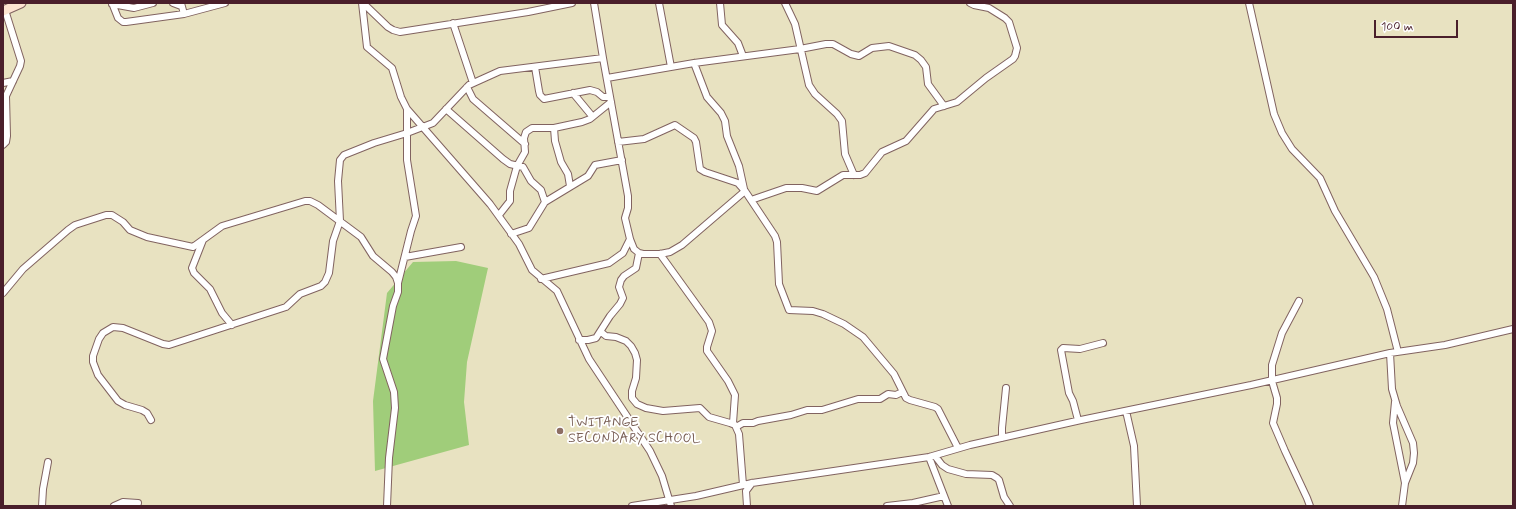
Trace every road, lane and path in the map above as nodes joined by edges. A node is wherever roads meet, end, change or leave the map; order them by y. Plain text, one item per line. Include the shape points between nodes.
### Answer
1 (21, 3) edge
2 (112, 3) edge
3 (153, 3) edge
4 (173, 3) edge
5 (225, 3) edge
6 (362, 3) edge
7 (572, 3) edge
8 (594, 3) edge
9 (659, 3) edge
10 (720, 3) edge
11 (785, 3) edge
12 (970, 3) edge
13 (1249, 3) edge
14 (181, 4) edge
15 (136, 5) edge
16 (4, 10) edge
17 (184, 14) junction
18 (453, 23) junction
19 (800, 49) junction
20 (743, 56) junction
21 (603, 58) junction
22 (694, 62) junction
23 (535, 67) junction
24 (672, 67) junction
25 (607, 78) junction
26 (13, 81) junction
27 (3, 83) edge
28 (473, 83) junction
29 (467, 87) junction
30 (573, 93) junction
31 (611, 100) junction
32 (944, 106) junction
33 (407, 109) junction
34 (446, 109) junction
35 (592, 116) junction
36 (423, 128) junction
37 (554, 128) junction
38 (407, 133) junction
39 (618, 142) junction
40 (524, 144) junction
41 (3, 145) edge
42 (622, 160) junction
43 (517, 166) junction
44 (854, 175) junction
45 (570, 186) junction
46 (744, 190) junction
47 (751, 200) junction
48 (545, 202) junction
49 (499, 215) junction
50 (340, 221) junction
51 (511, 234) junction
52 (204, 239) junction
53 (630, 239) junction
54 (461, 247) dead end
55 (639, 253) junction
56 (660, 254) junction
57 (405, 257) junction
58 (541, 279) junction
59 (398, 283) junction
60 (3, 293) edge
61 (1299, 301) dead end
62 (232, 325) junction
63 (1513, 329) edge
64 (601, 332) junction
65 (579, 340) junction
66 (1103, 343) dead end
67 (1398, 352) junction
68 (1390, 353) junction
69 (1272, 381) junction
70 (1006, 388) dead end
71 (902, 392) junction
72 (1395, 400) junction
73 (1126, 411) junction
74 (151, 420) dead end
75 (1078, 420) junction
76 (734, 425) junction
77 (1002, 438) junction
78 (958, 448) junction
79 (932, 456) junction
80 (48, 462) dead end
81 (752, 483) junction
82 (1405, 483) junction
83 (743, 485) junction
84 (944, 496) junction
85 (138, 503) dead end
86 (670, 503) edge
87 (42, 506) edge
88 (114, 506) edge
89 (387, 506) edge
90 (632, 506) edge
91 (747, 506) edge
92 (887, 506) edge
93 (948, 506) edge
94 (1010, 506) edge
95 (1137, 506) edge
96 (1310, 506) edge
97 (1402, 506) edge

1 - 16 street
2 - 15 street
2 - 17 street via 118,18 123,22
3 - 15 street
4 - 14 street
5 - 17 street
6 - 18 street via 396,31
6 - 33 street via 366,46 392,68
7 - 18 street
8 - 21 street
9 - 24 street
10 - 20 street via 722,25 738,44
11 - 19 street via 795,24
12 - 32 street via 989,8 1005,18 1010,25 1017,52 1013,59 957,102
13 - 67 street via 1274,114 1282,133 1292,150 1320,178 1374,277
14 - 17 street
16 - 26 street via 21,61
18 - 28 street
19 - 20 street
19 - 32 street via 833,44 859,56 872,48 887,46 915,55 924,63 928,84
19 - 44 street via 812,90 842,121 845,154
20 - 22 street
21 - 23 street
21 - 25 street
22 - 24 street
22 - 46 street via 707,97 725,121 727,136 737,160
23 - 28 street via 500,71
23 - 30 street via 542,98
24 - 25 street
25 - 31 street
26 - 27 street
26 - 41 street via 6,98 7,136
28 - 29 street
29 - 34 street
29 - 40 street via 473,99
30 - 31 street via 595,90
30 - 35 street
31 - 35 street
31 - 39 street
32 - 44 street via 932,111 906,141 882,152 865,173
33 - 36 street
33 - 38 street
34 - 36 street via 433,123
34 - 43 street via 503,159
35 - 37 street via 582,122
36 - 38 street
36 - 49 street
37 - 40 street via 532,128 524,135
37 - 45 street via 555,141
38 - 50 street via 342,157 338,182
38 - 57 street via 407,160 416,216
39 - 42 street
39 - 46 street via 644,139 678,126 694,138 700,169 736,181
40 - 43 street via 525,153
42 - 45 street via 595,165 591,174
42 - 53 street via 628,196 625,217
43 - 48 street via 524,169 531,181 541,190
43 - 49 street via 510,201
44 - 47 street via 840,176 817,190 784,189
45 - 48 street
46 - 47 street
46 - 56 street via 682,245
47 - 71 street via 776,239 779,284 788,308 792,311 813,311 823,314 863,336 894,374
48 - 51 street via 529,228
49 - 51 street
50 - 52 street via 318,205 305,201 222,226
50 - 59 street via 361,237 373,256 392,272
50 - 62 street via 332,246 329,274 321,286 300,294 286,307
51 - 58 street via 532,270
52 - 60 street via 193,247 153,239 133,232 112,215 106,215 75,225 68,230 23,269
52 - 62 street via 192,268 210,289 222,314
53 - 55 street via 634,249
53 - 58 street via 623,253 609,263
54 - 57 street
55 - 56 street
55 - 64 street via 636,268 621,280 622,301
56 - 76 street via 709,322 712,331 707,351 735,395
57 - 59 street
58 - 65 street via 557,291
59 - 89 street via 383,359 394,392 395,408
61 - 69 street via 1278,345 1272,365
62 - 74 street via 169,345 124,328 113,327 103,333 93,356 98,375 118,401 142,410
63 - 67 street via 1445,345
64 - 65 street via 592,340
64 - 76 street via 626,342 635,353 636,378 632,398 637,404 663,412 700,408 709,417
65 - 86 street via 603,382 650,451 662,476
66 - 75 street via 1080,349 1061,350 1069,393 1074,401
67 - 68 street
68 - 69 street
68 - 72 street
69 - 73 street
69 - 96 street via 1277,398 1273,423
70 - 77 street
71 - 76 street via 896,395 888,394 880,399 858,399 822,410 807,410
71 - 78 street via 910,400 937,408
72 - 82 street via 1393,423
72 - 82 street via 1409,430 1414,453
73 - 75 street
73 - 95 street via 1134,446
75 - 77 street
76 - 83 street via 739,434
77 - 78 street
78 - 79 street
79 - 81 street
79 - 84 street
79 - 94 street via 948,469 966,474 992,475 997,478
80 - 87 street
81 - 83 street
81 - 91 street via 746,491
82 - 97 street
83 - 86 street
84 - 92 street
84 - 93 street
85 - 88 street via 123,502
86 - 90 street

